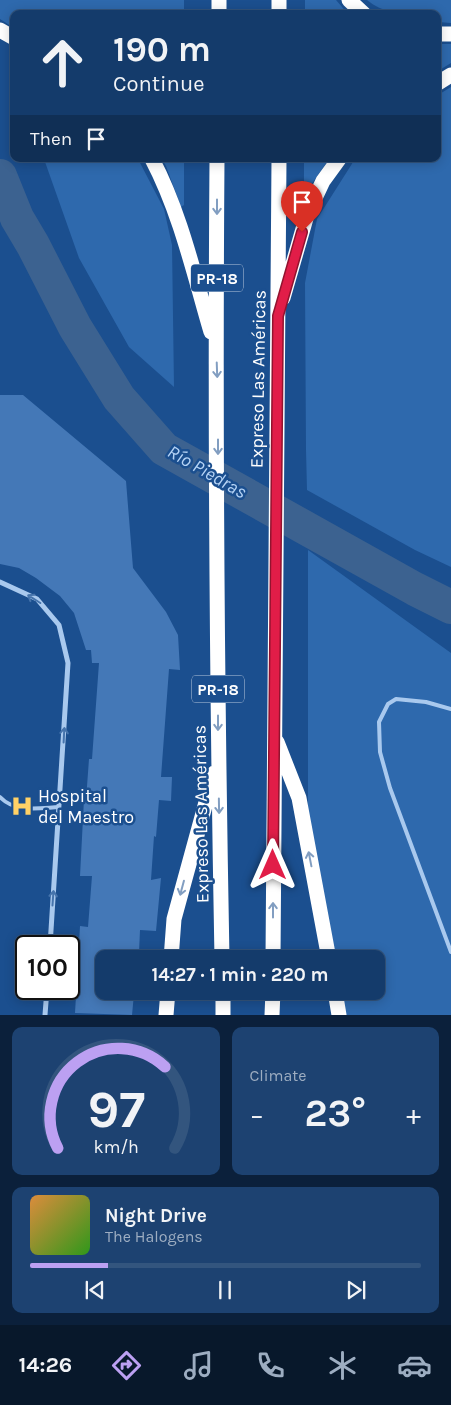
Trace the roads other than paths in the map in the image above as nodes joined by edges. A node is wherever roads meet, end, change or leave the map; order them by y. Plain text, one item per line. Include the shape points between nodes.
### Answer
1 (349, 0) edge
2 (360, 10) edge
3 (154, 162) edge
4 (217, 162) edge
5 (279, 162) edge
6 (337, 162) edge
7 (278, 316) junction
8 (216, 347) junction
9 (0, 582) edge
10 (451, 709) edge
11 (274, 733) junction
12 (218, 757) junction
13 (0, 797) edge
14 (59, 807) junction
15 (51, 935) edge
16 (172, 950) edge
17 (222, 950) edge
18 (273, 950) edge
19 (327, 950) edge
20 (451, 952) edge
21 (46, 1000) edge
22 (167, 1000) edge
23 (223, 1000) edge
24 (272, 1000) edge
25 (336, 1000) edge
26 (45, 1015) edge
27 (166, 1015) edge
28 (223, 1015) edge
29 (272, 1015) edge
30 (339, 1015) edge

1 - 2 highway
3 - 8 highway via 175,214
4 -> 8 highway, Expreso Las Américas / PR-18
5 - 7 highway, Expreso Las Américas
6 - 7 highway via 307,215
7 - 11 highway, Expreso Las Américas
8 -> 12 highway, Expreso Las Américas / PR-18
14 -> 9 street via 68,663 59,626 38,599
10 - 20 lane via 426,702 396,700 388,704 380,722 380,752 390,788
18 -> 11 highway, Expreso Las Américas
19 -> 11 highway via 299,798
12 -> 16 highway via 174,919
12 -> 17 highway, Expreso Las Américas / PR-18
13 - 14 lane via 8,805
15 -> 14 street
21 - 26 street
22 - 27 highway
23 - 28 highway
24 - 29 highway
25 - 30 highway

